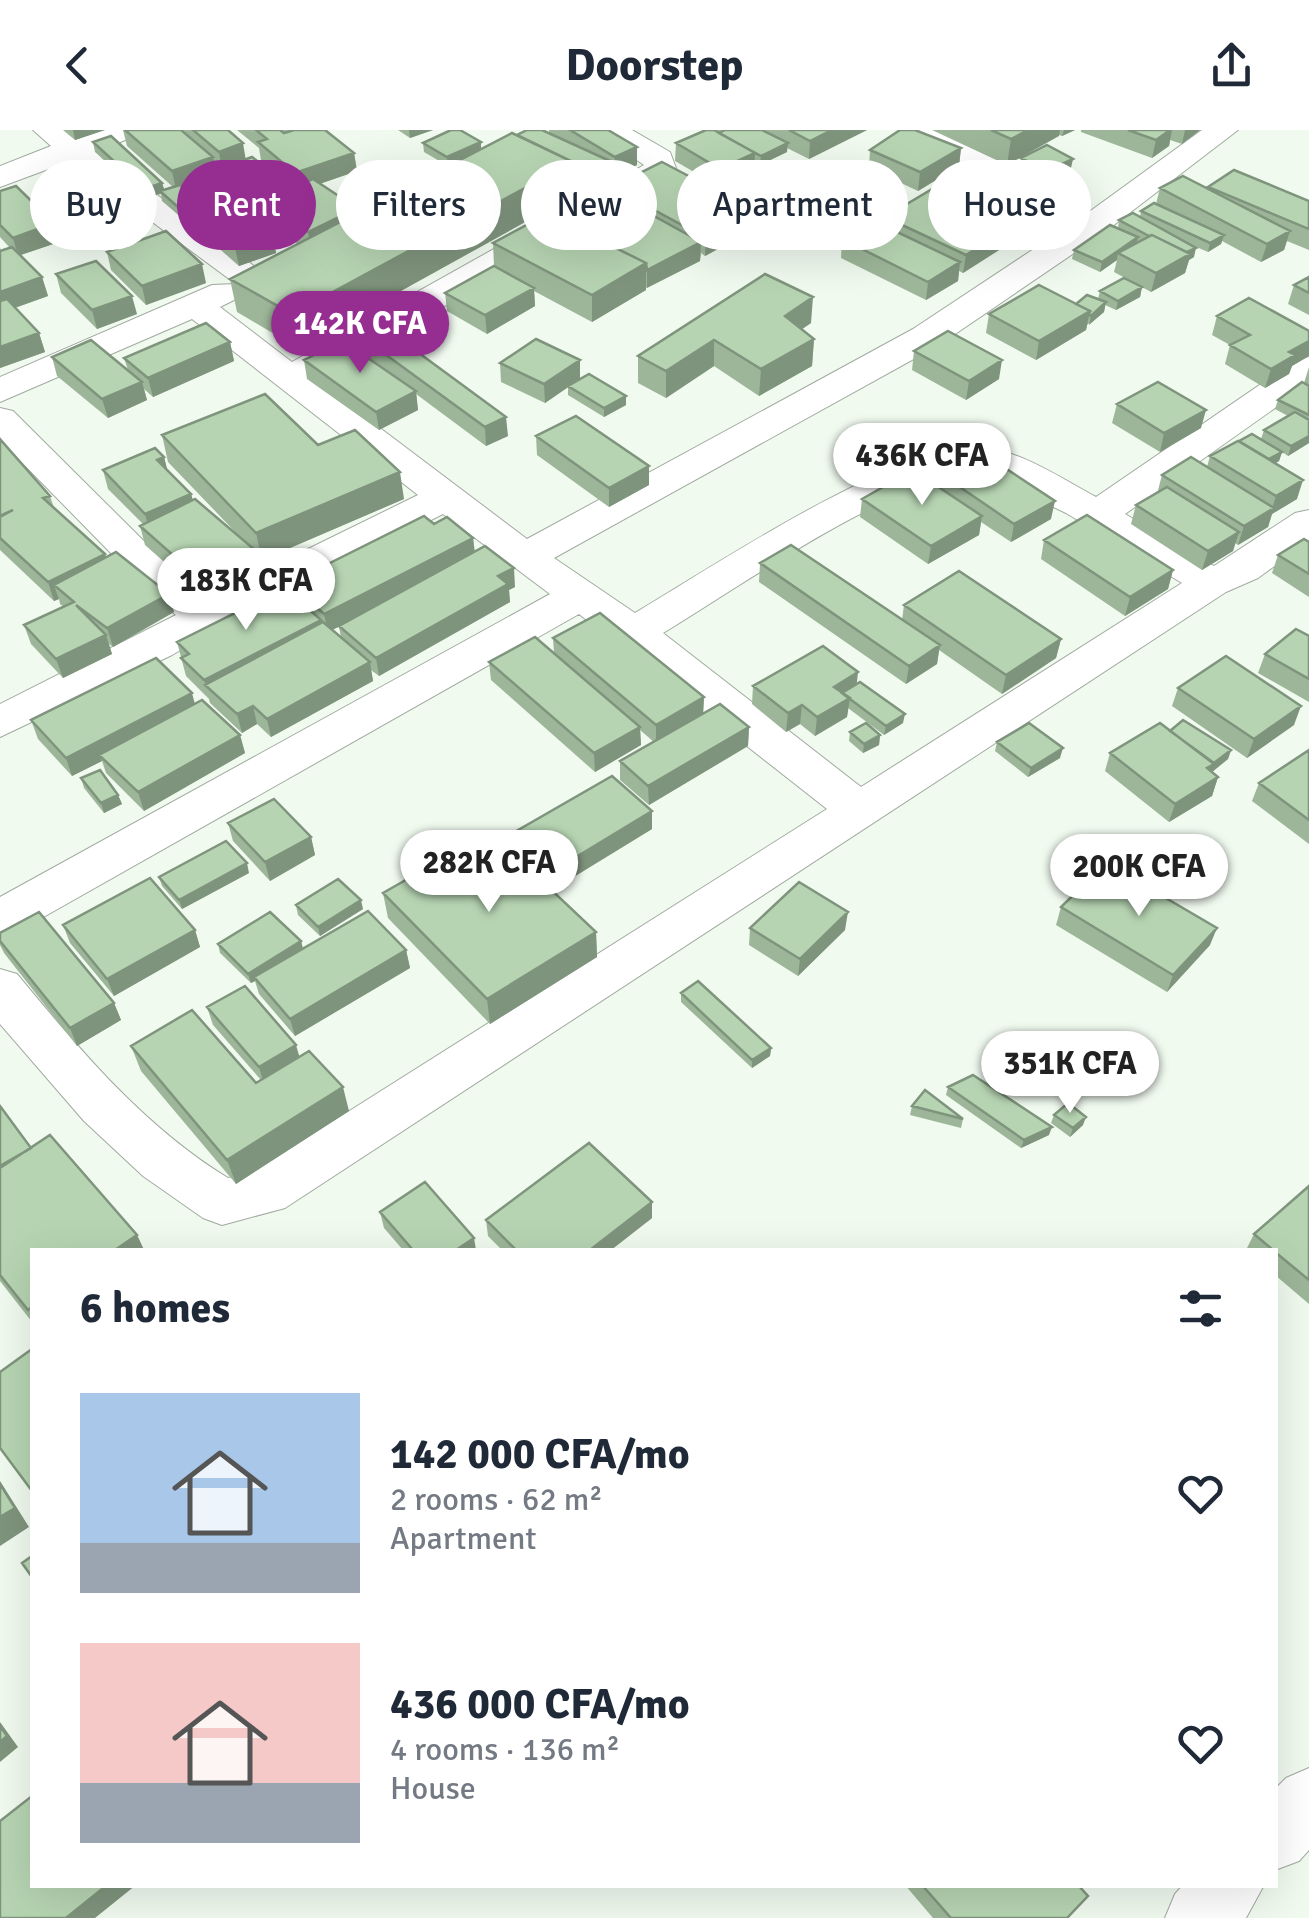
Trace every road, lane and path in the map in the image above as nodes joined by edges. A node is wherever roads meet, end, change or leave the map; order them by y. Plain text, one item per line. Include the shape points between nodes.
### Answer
1 (122, 130) edge
2 (609, 130) edge
3 (922, 130) edge
4 (1222, 130) edge
5 (62, 139) edge
6 (1188, 154) junction
7 (973, 160) edge
8 (1223, 168) dead end
9 (0, 176) edge
10 (1091, 227) edge
11 (1057, 250) edge
12 (194, 304) junction
13 (1309, 368) edge
14 (290, 377) junction
15 (0, 391) edge
16 (0, 419) edge
17 (448, 496) junction
18 (1099, 514) junction
19 (1309, 522) edge
20 (524, 556) junction
21 (1212, 584) junction
22 (579, 596) junction
23 (205, 616) junction
24 (634, 632) junction
25 (0, 722) edge
26 (859, 810) junction
27 (0, 919) edge
28 (1, 990) edge
29 (1309, 1801) edge
30 (1278, 1834) edge
31 (1227, 1888) edge
32 (1199, 1918) edge

1 - 5 street
2 - 14 street via 660,159 660,168
3 - 7 street
4 - 6 street
5 - 9 street
5 - 12 street via 269,274
6 - 8 street
6 - 10 street
11 - 20 street via 926,337
12 - 14 street
12 - 15 street
13 - 18 street
14 - 17 street
16 - 23 street via 165,586
17 - 20 street
17 - 23 street
18 - 21 street
18 - 24 street via 1007,468 976,458 954,462 886,486
19 - 21 street
20 - 22 street
21 - 26 street
22 - 24 street
22 - 27 street
23 - 25 street
24 - 26 street
26 - 28 street via 266,1192 222,1202 155,1156
29 - 30 street
31 - 32 street

